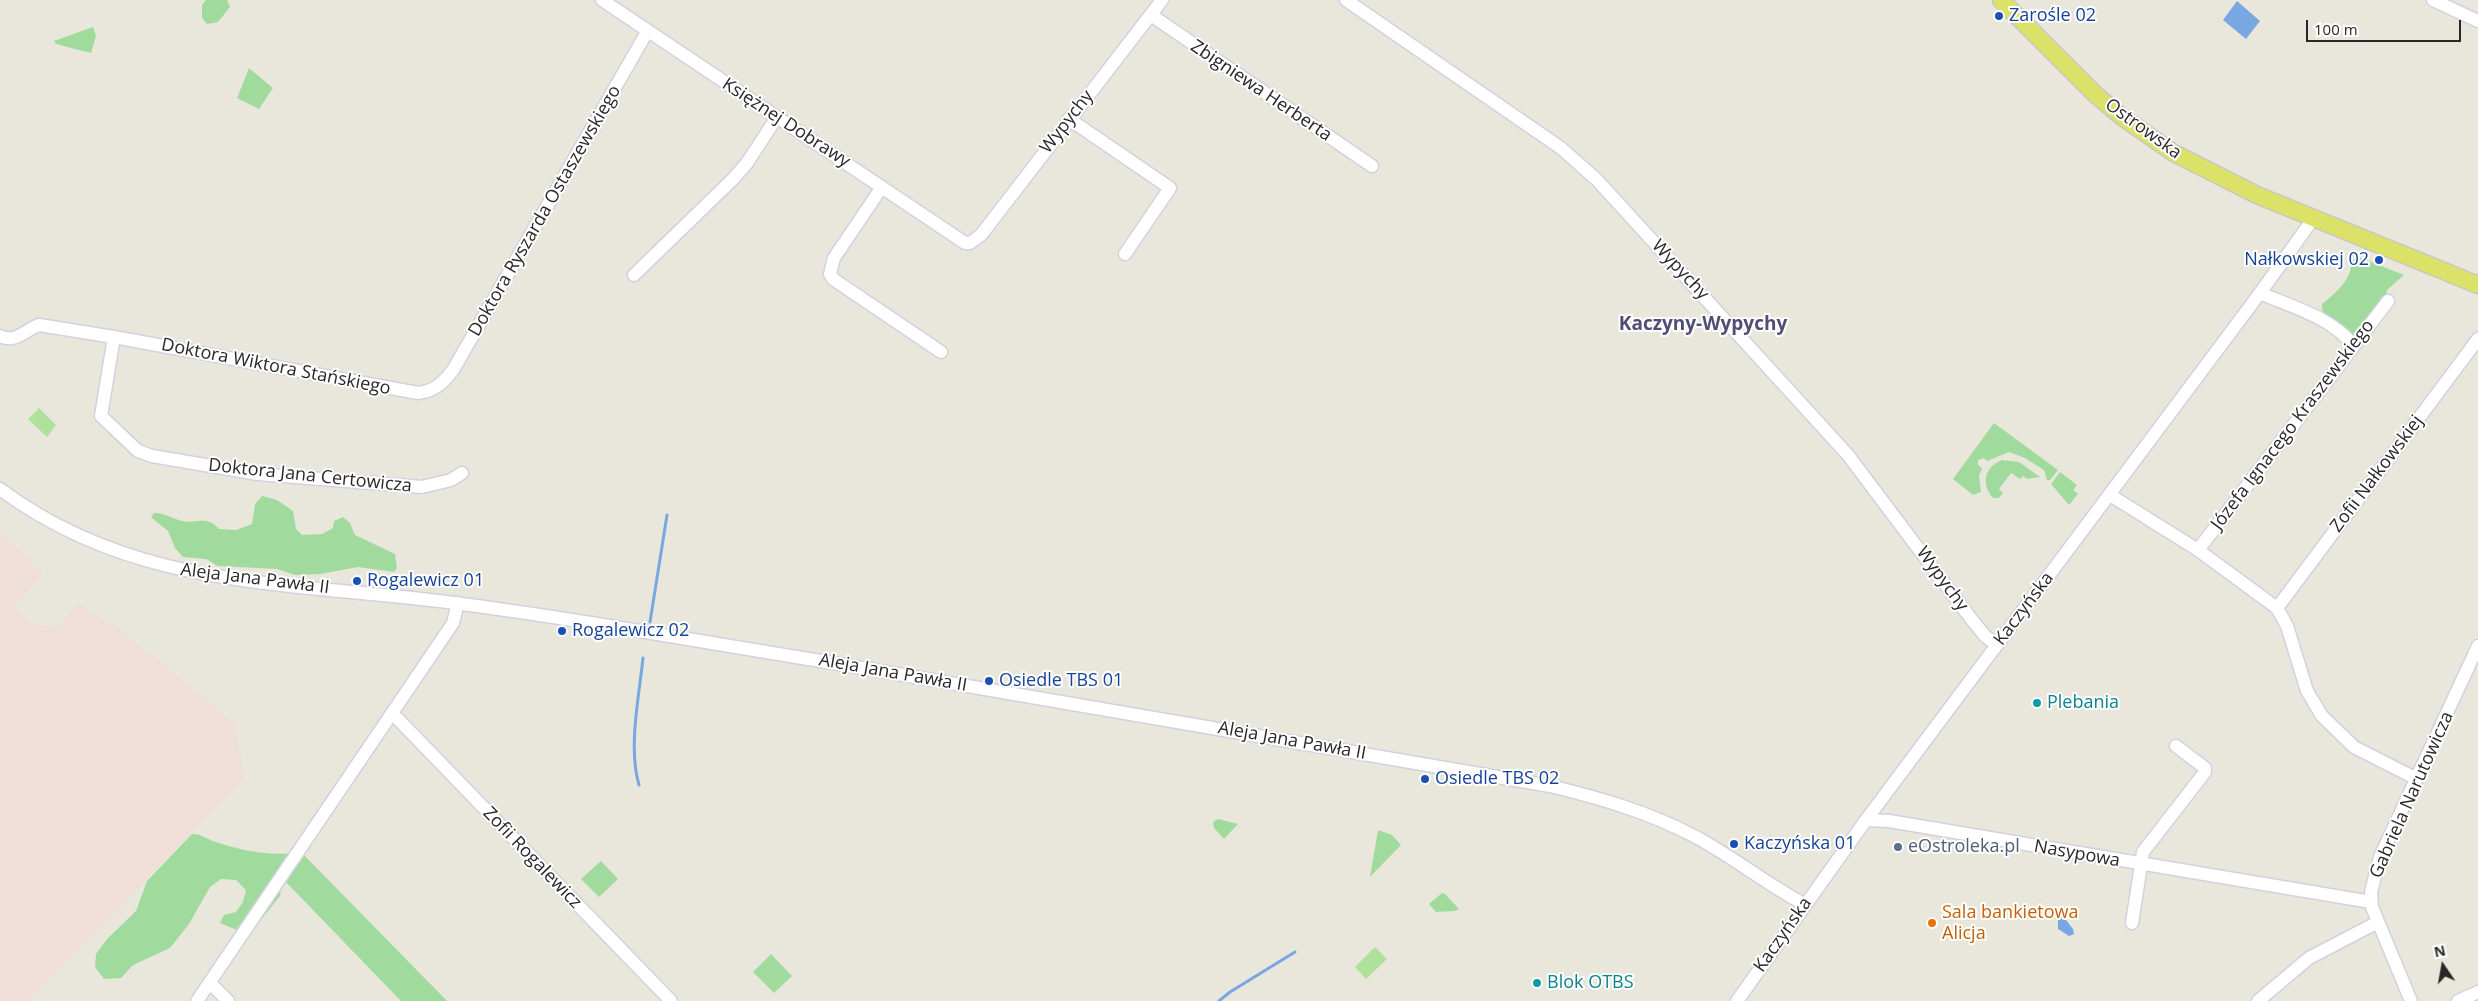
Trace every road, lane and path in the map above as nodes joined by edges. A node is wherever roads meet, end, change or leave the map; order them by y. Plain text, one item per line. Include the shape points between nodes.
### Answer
1 (602, 0) edge
2 (1162, 0) edge
3 (1346, 0) edge
4 (2001, 0) edge
5 (2433, 0) edge
6 (1151, 15) junction
7 (2478, 21) edge
8 (647, 32) junction
9 (777, 117) junction
10 (1069, 119) junction
11 (1372, 166) dead end
12 (882, 187) junction
13 (2313, 219) junction
14 (970, 243) joint
15 (1125, 254) dead end
16 (634, 275) dead end
17 (2478, 285) edge
18 (2260, 293) junction
19 (2388, 301) dead end
20 (0, 336) edge
21 (114, 337) junction
22 (2478, 340) edge
23 (2353, 345) junction
24 (941, 352) dead end
25 (437, 387) joint
26 (462, 473) dead end
27 (0, 489) edge
28 (2110, 494) junction
29 (2198, 550) junction
30 (458, 603) junction
31 (2277, 608) junction
32 (1997, 645) junction
33 (2478, 646) edge
34 (393, 714) junction
35 (2176, 746) dead end
36 (2417, 779) junction
37 (1866, 820) junction
38 (2140, 865) junction
39 (2370, 902) junction
40 (1804, 904) junction
41 (2378, 922) junction
42 (2132, 923) dead end
43 (210, 983) junction
44 (2478, 992) edge
45 (197, 1001) edge
46 (228, 1001) edge
47 (671, 1001) edge
48 (1737, 1001) edge
49 (2258, 1001) edge
50 (2412, 1001) edge
51 (2458, 1001) edge

1 - 8 street, Księżnej Dobrawy
2 - 6 street, Wypychy
3 - 32 street, Wypychy via 1561,148 1591,174 1848,455 1972,620
4 - 13 main road, Ostrowska via 2096,95 2145,134 2204,169
5 - 7 street
6 - 10 street, Wypychy
6 - 11 street, Zbigniewa Herberta
8 - 9 street, Księżnej Dobrawy
8 - 25 street, Doktora Ryszarda Ostaszewskiego via 458,361
9 - 12 street, Księżnej Dobrawy
9 - 16 street via 733,179
10 - 14 street, Wypychy via 981,236
10 - 15 street via 1170,188
12 - 14 street, Księżnej Dobrawy via 959,240
12 - 24 street via 834,258 830,274
13 - 17 main road, Ostrowska
13 - 18 street, Kaczyńska
18 - 23 street via 2335,327
18 - 28 street, Kaczyńska
19 - 23 street, Józefa Ignacego Kraszewskiego
20 - 21 street via 21,336 39,325
21 - 25 street, Doktora Wiktora Stańskiego via 418,393
21 - 26 street, Doktora Jana Certowicza via 101,416 138,451 258,474 422,487 451,480
22 - 31 street, Zofii Nałkowskiej
23 - 29 street, Józefa Ignacego Kraszewskiego
27 - 30 street, Aleja Jana Pawła II via 86,540 164,567 201,575
28 - 29 street
28 - 32 street, Kaczyńska
29 - 31 street
30 - 34 street via 454,623
30 - 40 street, Aleja Jana Pawła II via 825,661 1550,786 1607,800 1656,817
31 - 36 street via 2287,626 2307,690 2322,716 2354,746
32 - 37 street, Kaczyńska
33 - 36 street, Gabriela Narutowicza
34 - 43 street
34 - 47 street, Zofii Rogalewicz
35 - 38 street via 2201,763 2205,772 2143,852
36 - 39 street, Gabriela Narutowicza via 2380,857 2372,881
37 - 38 street, Nasypowa via 1889,821
37 - 40 street, Kaczyńska
38 - 39 street, Nasypowa
38 - 42 street, Nasypowa
39 - 41 street, Gabriela Narutowicza
40 - 48 street, Kaczyńska
41 - 49 street via 2309,958
41 - 50 street, Gabriela Narutowicza
43 - 45 street
43 - 46 street
44 - 51 street

